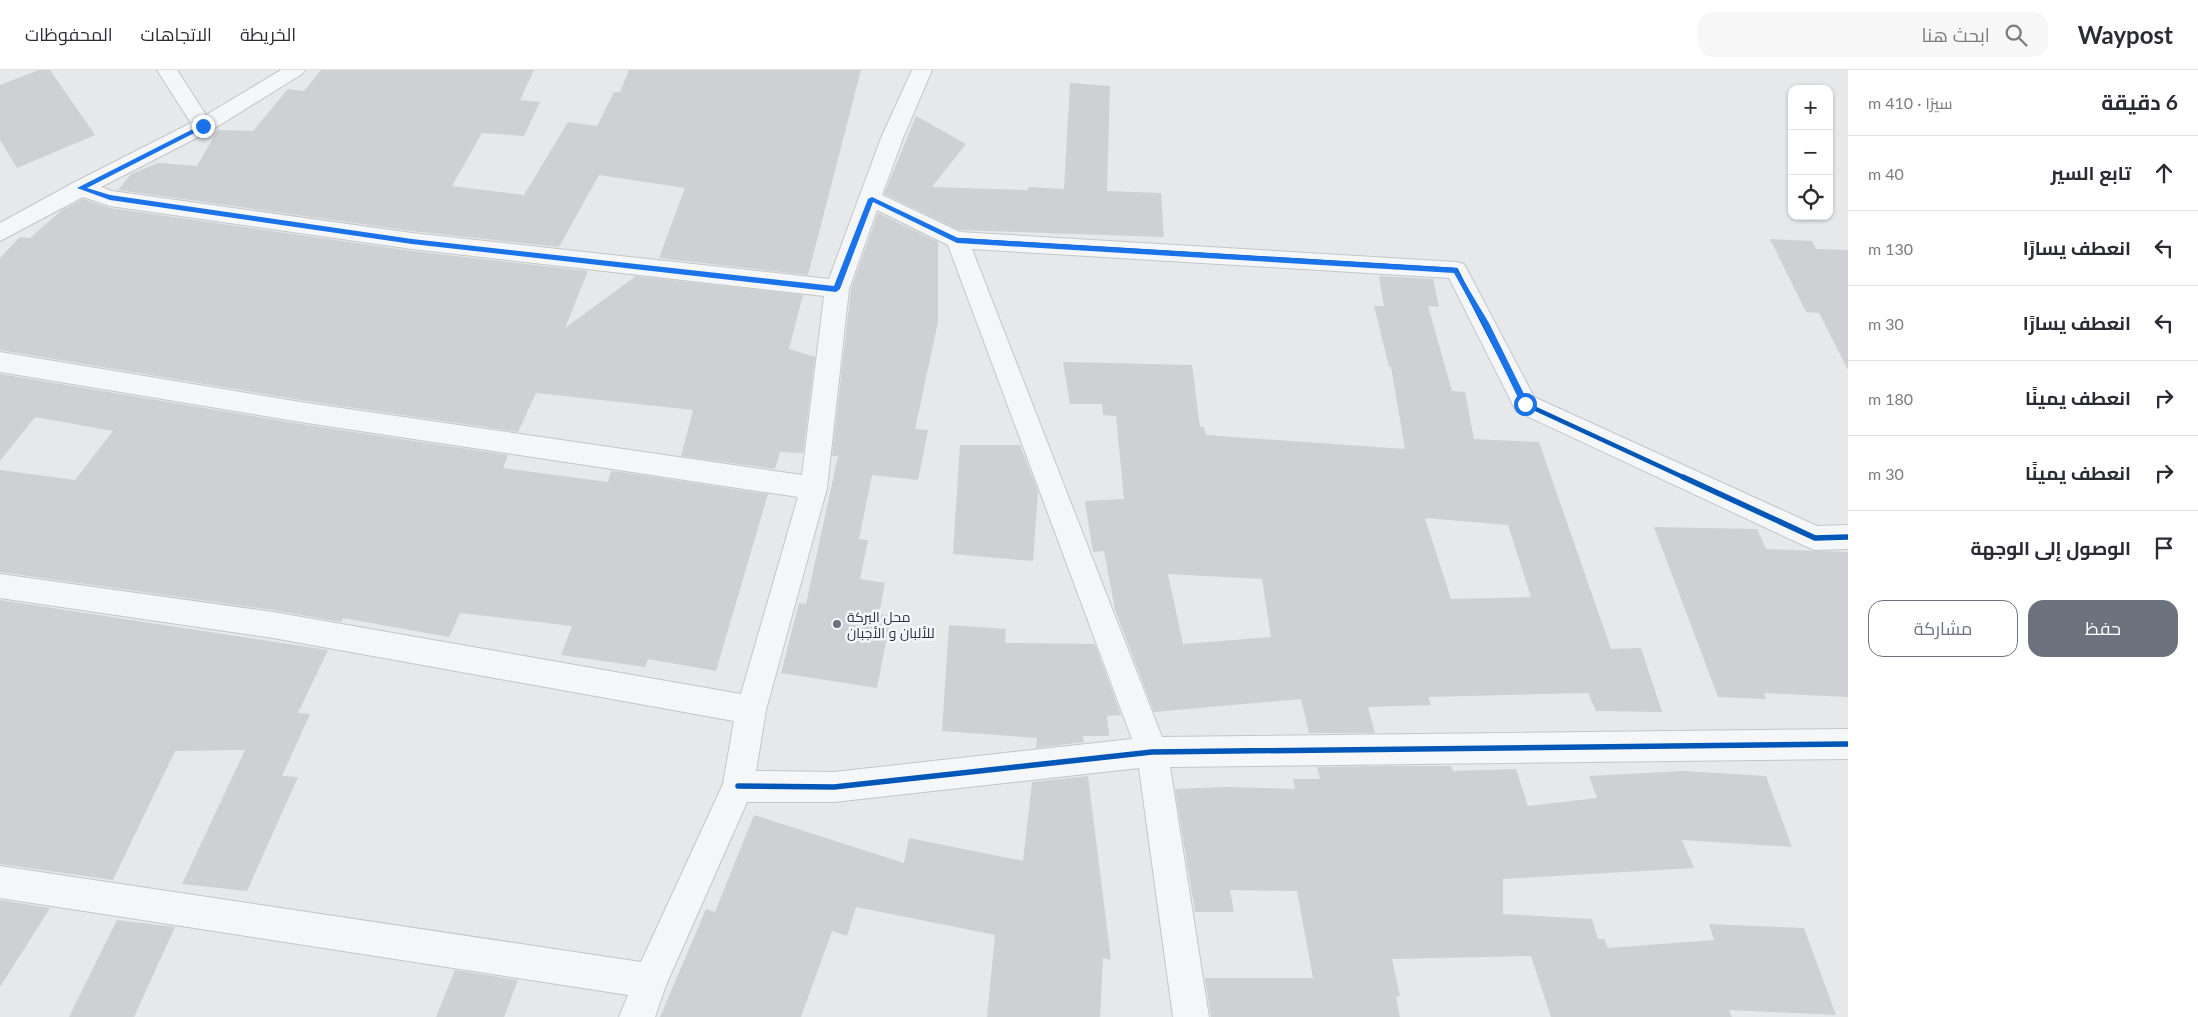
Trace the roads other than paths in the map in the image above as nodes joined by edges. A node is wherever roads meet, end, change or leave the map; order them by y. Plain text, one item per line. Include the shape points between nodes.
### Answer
1 (167, 70) edge
2 (295, 70) edge
3 (922, 70) edge
4 (203, 126) junction
5 (80, 188) junction
6 (872, 199) junction
7 (0, 233) edge
8 (957, 240) junction
9 (836, 289) junction
10 (0, 362) edge
11 (814, 488) junction
12 (1848, 537) edge
13 (0, 586) edge
14 (751, 710) junction
15 (1848, 744) edge
16 (1152, 752) junction
17 (738, 786) junction
18 (0, 882) edge
19 (650, 981) junction
20 (637, 1017) edge
21 (1191, 1017) edge

1 - 4 street
2 - 4 street
3 - 6 street via 892,138
4 - 5 street
5 - 7 street
5 - 9 street via 110,198 412,241
6 - 8 street
6 - 9 street
8 - 12 street via 1456,270 1525,404 1815,538
8 - 16 street
9 - 11 street
10 - 11 street via 307,413
11 - 14 street
13 - 14 street via 273,625
14 - 17 street
15 - 16 street
16 - 17 street via 834,787
16 - 21 street
17 - 19 street
18 - 19 street
19 - 20 street

